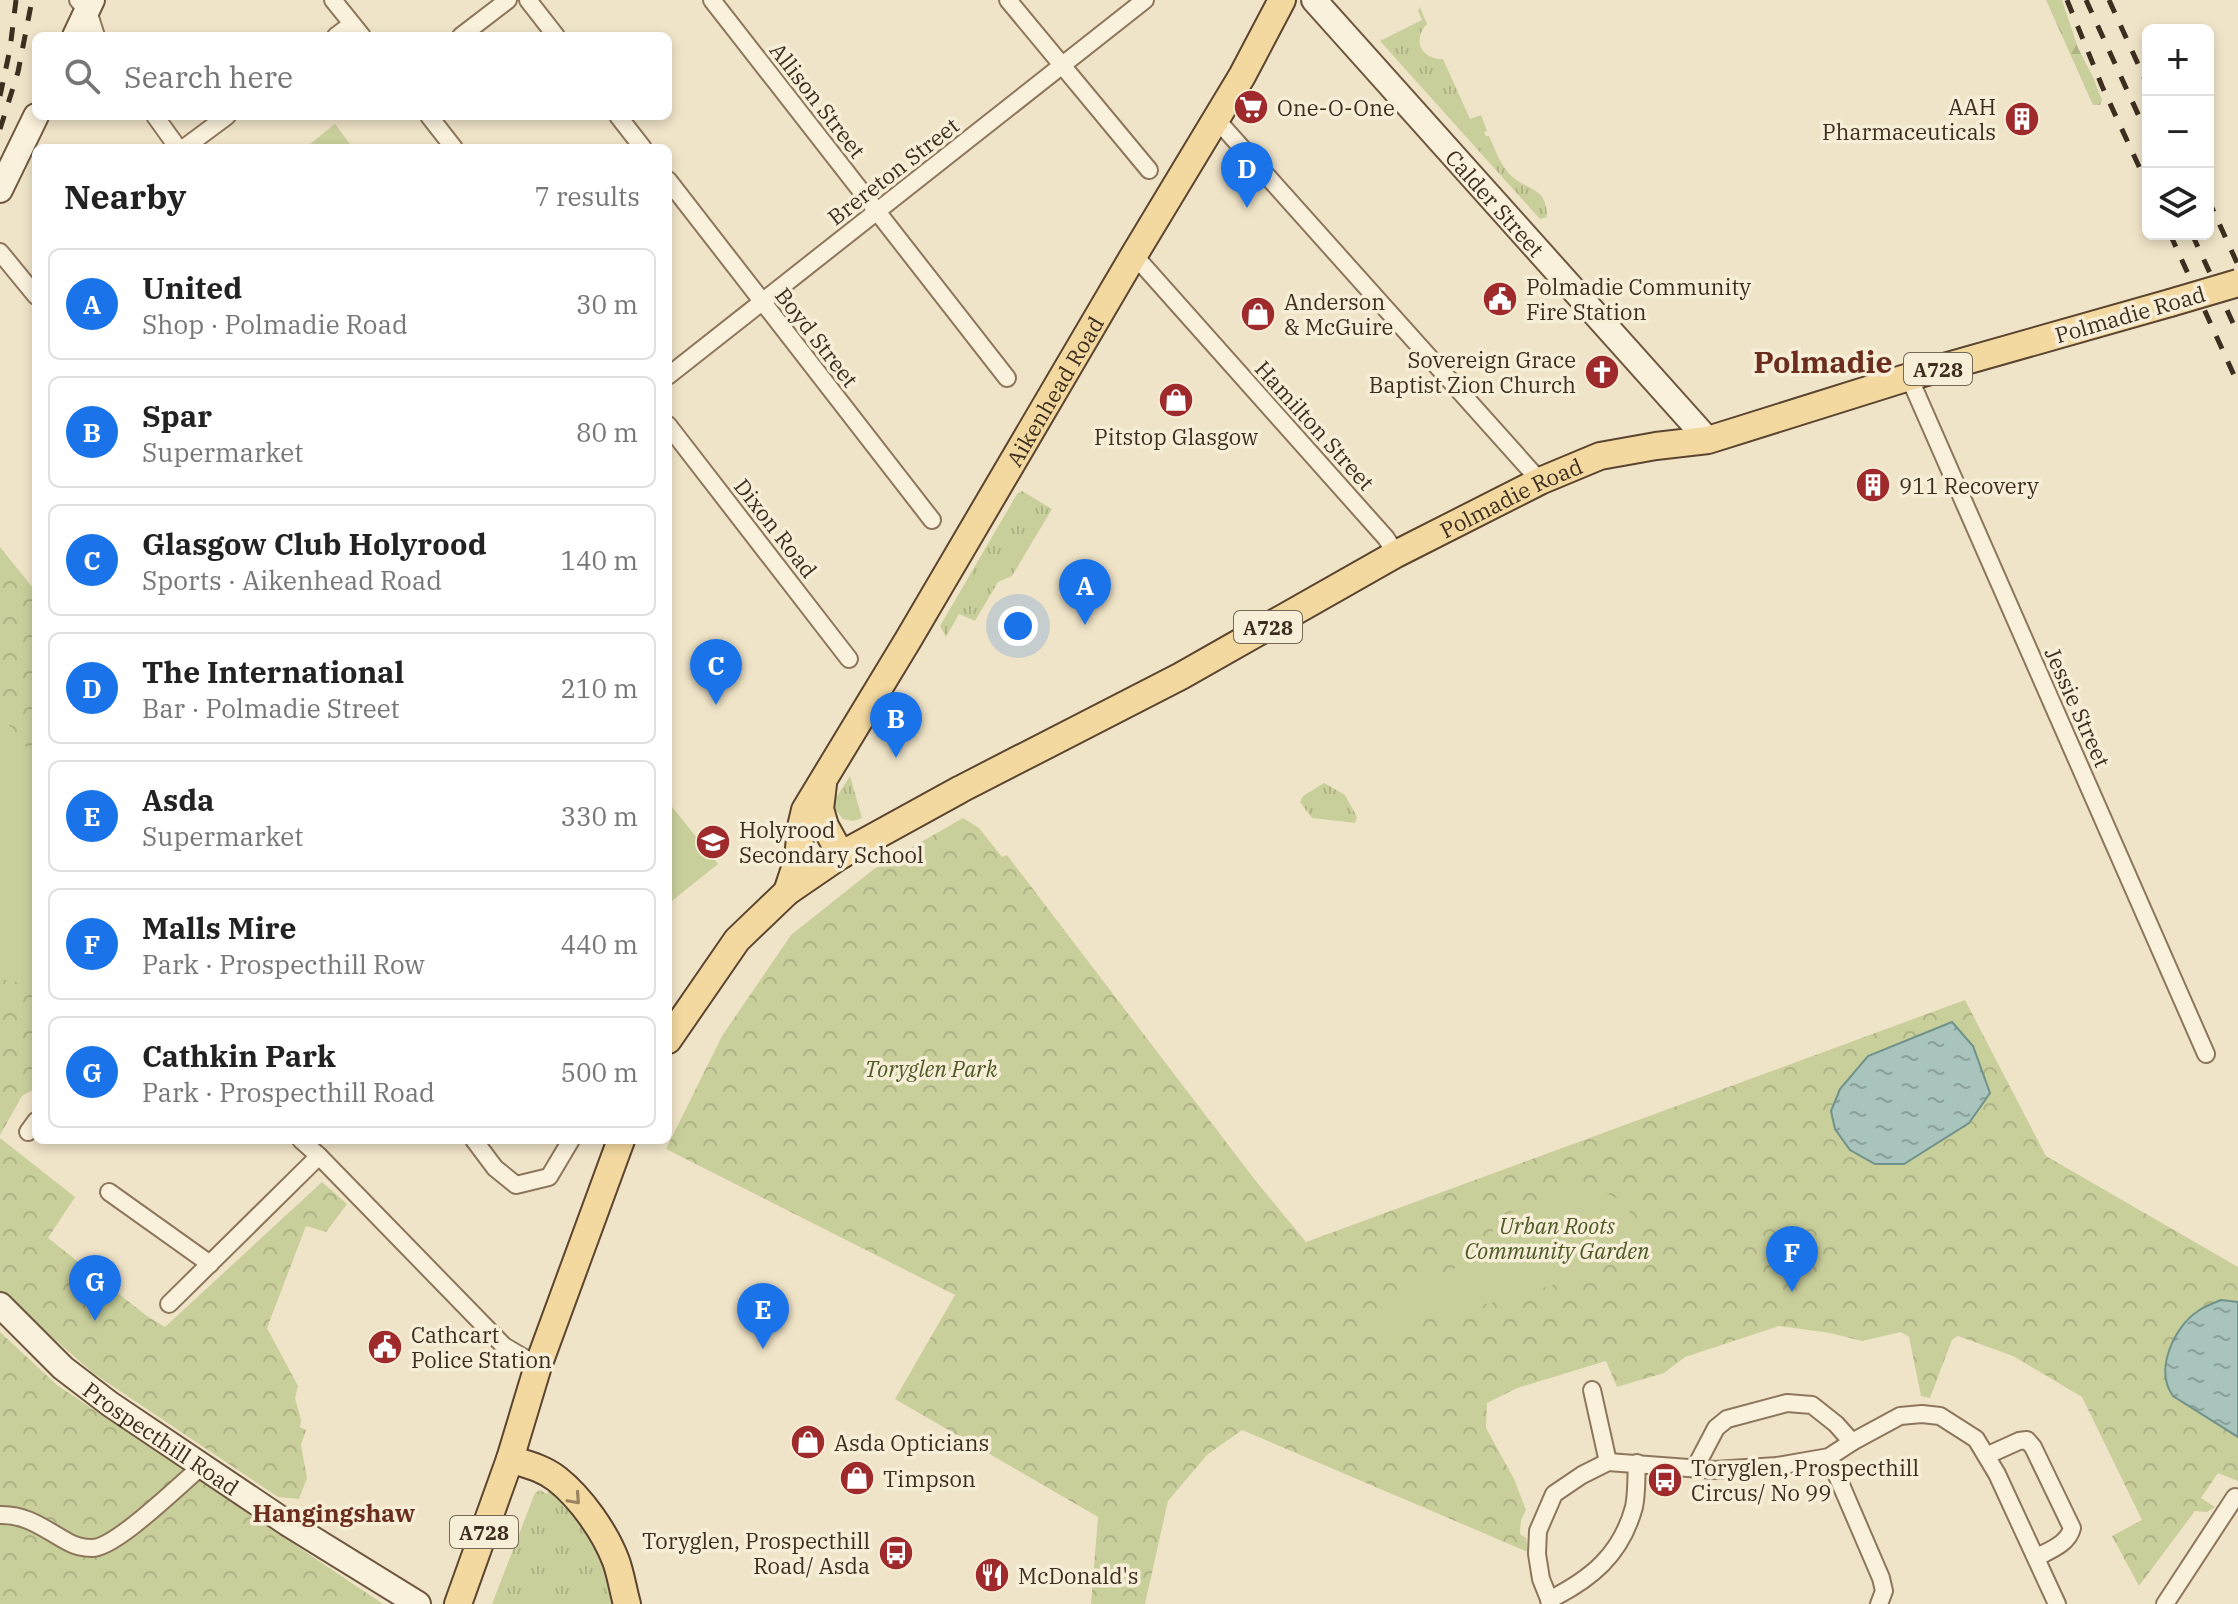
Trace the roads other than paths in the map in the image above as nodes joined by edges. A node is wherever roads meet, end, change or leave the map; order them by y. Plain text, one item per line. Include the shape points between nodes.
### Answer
1 (333, 0) edge
2 (508, 0) edge
3 (528, 0) edge
4 (712, 0) edge
5 (1008, 0) edge
6 (1145, 0) edge
7 (1282, 0) edge
8 (1314, 0) edge
9 (86, 4) edge
10 (357, 30) edge
11 (76, 32) edge
12 (95, 32) edge
13 (466, 32) edge
14 (553, 32) edge
15 (1062, 65) junction
16 (1216, 119) junction
17 (34, 120) edge
18 (158, 120) edge
19 (221, 120) edge
20 (432, 120) edge
21 (621, 120) edge
22 (178, 144) edge
23 (187, 144) edge
24 (451, 144) edge
25 (640, 144) edge
26 (1149, 170) dead end
27 (672, 185) edge
28 (0, 190) edge
29 (877, 211) junction
30 (0, 252) edge
31 (1134, 255) junction
32 (2238, 283) edge
33 (32, 291) edge
34 (762, 302) junction
35 (672, 373) edge
36 (1909, 377) junction
37 (1007, 378) dead end
38 (672, 430) edge
39 (1708, 440) junction
40 (1540, 481) junction
41 (932, 520) dead end
42 (1396, 554) junction
43 (849, 659) dead end
44 (823, 781) junction
45 (841, 855) junction
46 (787, 892) junction
47 (672, 1034) edge
48 (2206, 1054) dead end
49 (306, 1144) edge
50 (477, 1144) edge
51 (569, 1144) edge
52 (620, 1144) edge
53 (319, 1156) junction
54 (109, 1192) dead end
55 (210, 1264) junction
56 (169, 1304) dead end
57 (0, 1305) edge
58 (538, 1366) junction
59 (1592, 1390) dead end
60 (1852, 1442) junction
61 (1988, 1455) junction
62 (1829, 1457) junction
63 (510, 1459) junction
64 (1608, 1462) junction
65 (1637, 1463) junction
66 (201, 1467) junction
67 (1695, 1468) junction
68 (2235, 1497) dead end
69 (0, 1515) edge
70 (2037, 1557) junction
71 (1550, 1602) edge
72 (418, 1604) edge
73 (458, 1604) edge
74 (627, 1604) edge
75 (1879, 1604) edge
76 (2057, 1604) edge
77 (2165, 1604) edge

1 - 10 street
2 - 13 street
3 - 14 street
4 - 29 street, Allison Street
5 - 15 street
6 - 15 street, Brereton Street
7 - 16 main road, Aikenhead Road / A728
8 - 39 main road, Calder Street
9 - 11 main road
9 - 12 street
15 - 26 street
15 - 29 street, Brereton Street
16 - 31 main road, Aikenhead Road / A728
16 - 40 street
17 - 28 main road
18 - 22 street
19 - 23 street
20 - 24 street
21 - 25 street
27 - 34 street, Boyd Street
29 - 34 street, Brereton Street
29 - 37 street, Allison Street
30 - 33 street
31 - 42 street, Hamilton Street
31 - 44 main road, Aikenhead Road / A728
32 - 36 main road, Polmadie Road / A728, bridge
34 - 35 street, Brereton Street
34 - 41 street, Boyd Street
36 - 39 main road, Polmadie Road / A728
36 - 48 street, Jessie Street
38 - 43 street, Dixon Road
39 - 40 main road, Polmadie Road / A728 via 1600,456
40 - 42 main road, Polmadie Road / A728
42 - 45 main road, Polmadie Road / A728 via 1181,676
44 - 45 main road via 820,809
44 - 46 main road, Aikenhead Road / A728 via 805,810
45 - 46 main road, Aikenhead Road / A728
46 - 47 main road, Aikenhead Road / A728 via 737,940
49 - 53 street
50 - 51 street via 516,1185 549,1177
52 - 58 main road, A728
53 - 55 street
53 - 58 street via 504,1346
54 - 55 street
55 - 56 street
57 - 66 main road, Prospecthill Road via 63,1368
58 - 63 main road, A728
59 - 64 street
60 - 61 street via 1900,1416 1922,1414 1957,1426
60 - 62 street
60 - 67 street via 1812,1405 1787,1403 1727,1419 1716,1428
61 - 70 street
61 - 70 street via 2027,1440 2072,1528 2065,1541
62 - 67 street via 1777,1466
62 - 75 street via 1881,1578
63 - 73 main road, A728
63 -> 74 main road via 557,1479 577,1499 616,1561
64 - 65 street
64 - 71 street via 1554,1494 1538,1531 1541,1579
65 - 67 street
65 - 71 street via 1635,1504 1613,1552 1585,1581
66 - 69 street via 117,1539 94,1549 73,1545 28,1518
66 - 72 main road, Prospecthill Road
68 - 77 street
70 - 76 street

